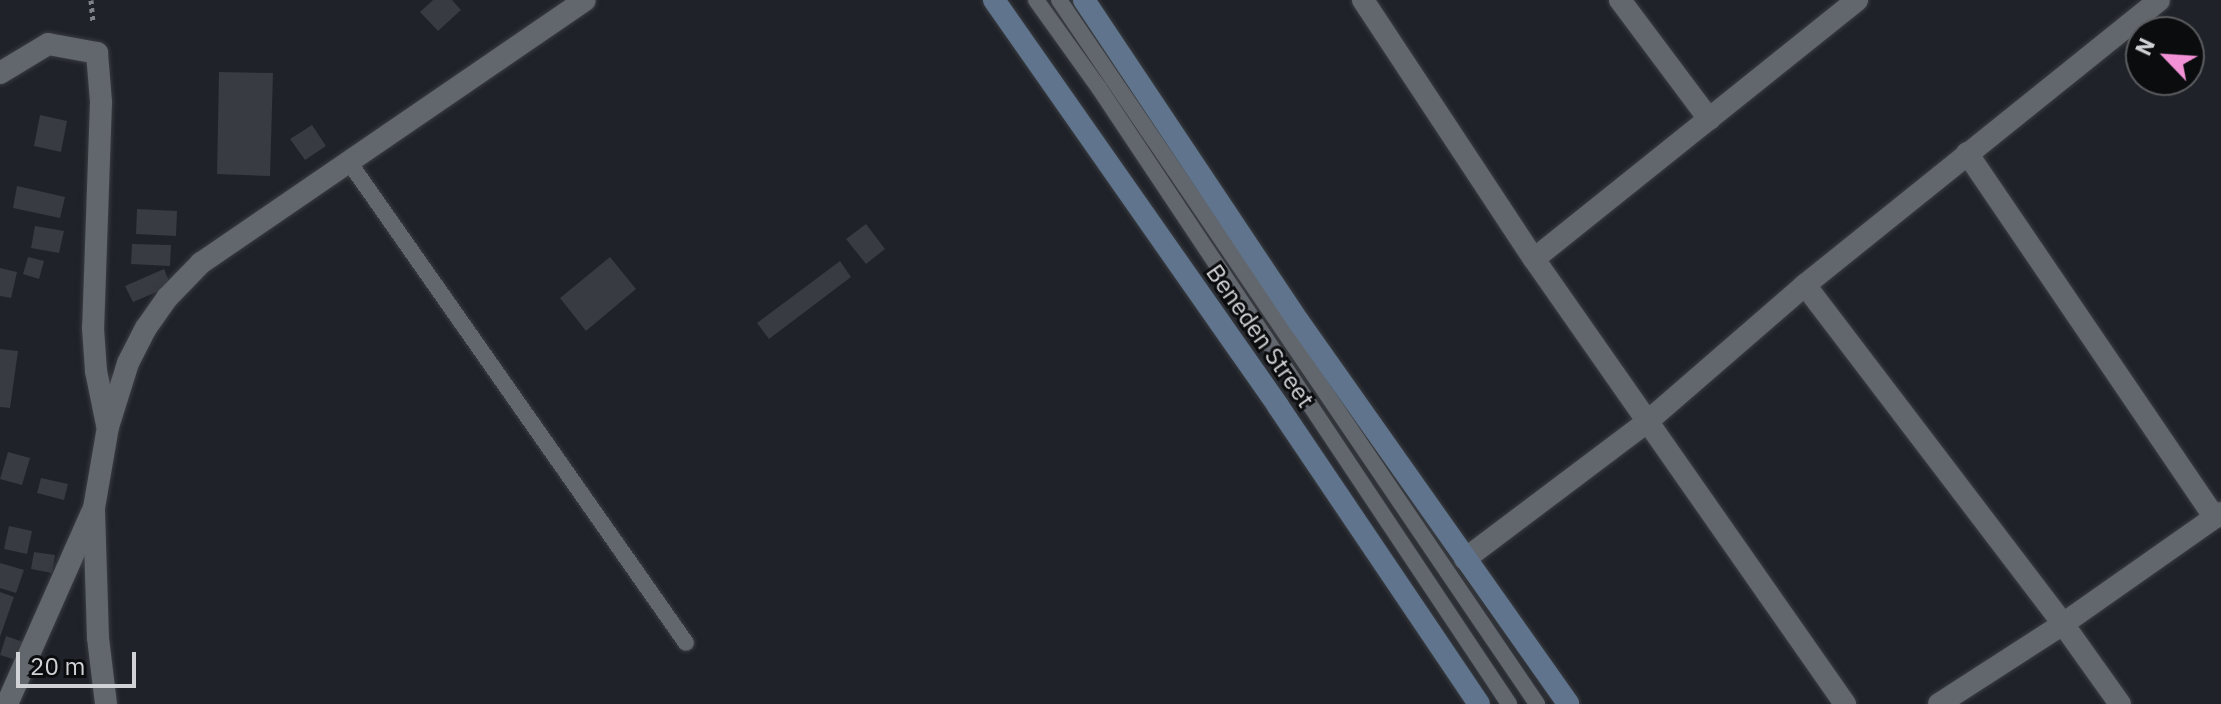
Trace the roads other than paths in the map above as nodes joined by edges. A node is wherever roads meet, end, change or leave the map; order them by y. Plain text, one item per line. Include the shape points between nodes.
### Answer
1 (585, 0) edge
2 (994, 0) edge
3 (1036, 0) edge
4 (1059, 0) edge
5 (1084, 0) edge
6 (1363, 0) edge
7 (1620, 0) edge
8 (1857, 0) edge
9 (2159, 0) edge
10 (0, 73) edge
11 (1709, 119) junction
12 (1967, 153) junction
13 (349, 162) junction
14 (1534, 259) junction
15 (1805, 285) junction
16 (1648, 421) junction
17 (108, 427) junction
18 (94, 508) junction
19 (2218, 515) edge
20 (1465, 559) junction
21 (2063, 624) junction
22 (686, 643) dead end
23 (7, 704) edge
24 (106, 704) edge
25 (1479, 704) edge
26 (1509, 704) edge
27 (1537, 704) edge
28 (1568, 704) edge
29 (1845, 704) edge
30 (1939, 704) edge
31 (2120, 704) edge

1 - 13 street
2 - 25 main road, Beneden Street
3 - 26 lane
4 - 27 lane
5 - 20 main road, Beneden Street
6 - 14 street
7 - 11 street
8 - 11 street
9 - 12 street
10 - 17 street via 48,44 97,53 101,102 93,328
11 - 14 street
12 - 15 street
12 - 19 street
13 - 17 street via 201,263 167,298 128,363
13 - 22 lane
14 - 16 street
15 - 16 street
15 - 21 street
16 - 20 street
16 - 29 street
17 - 18 street
18 - 23 street
18 - 24 street
19 - 21 street
20 - 28 main road, Beneden Street
21 - 30 street
21 - 31 street

